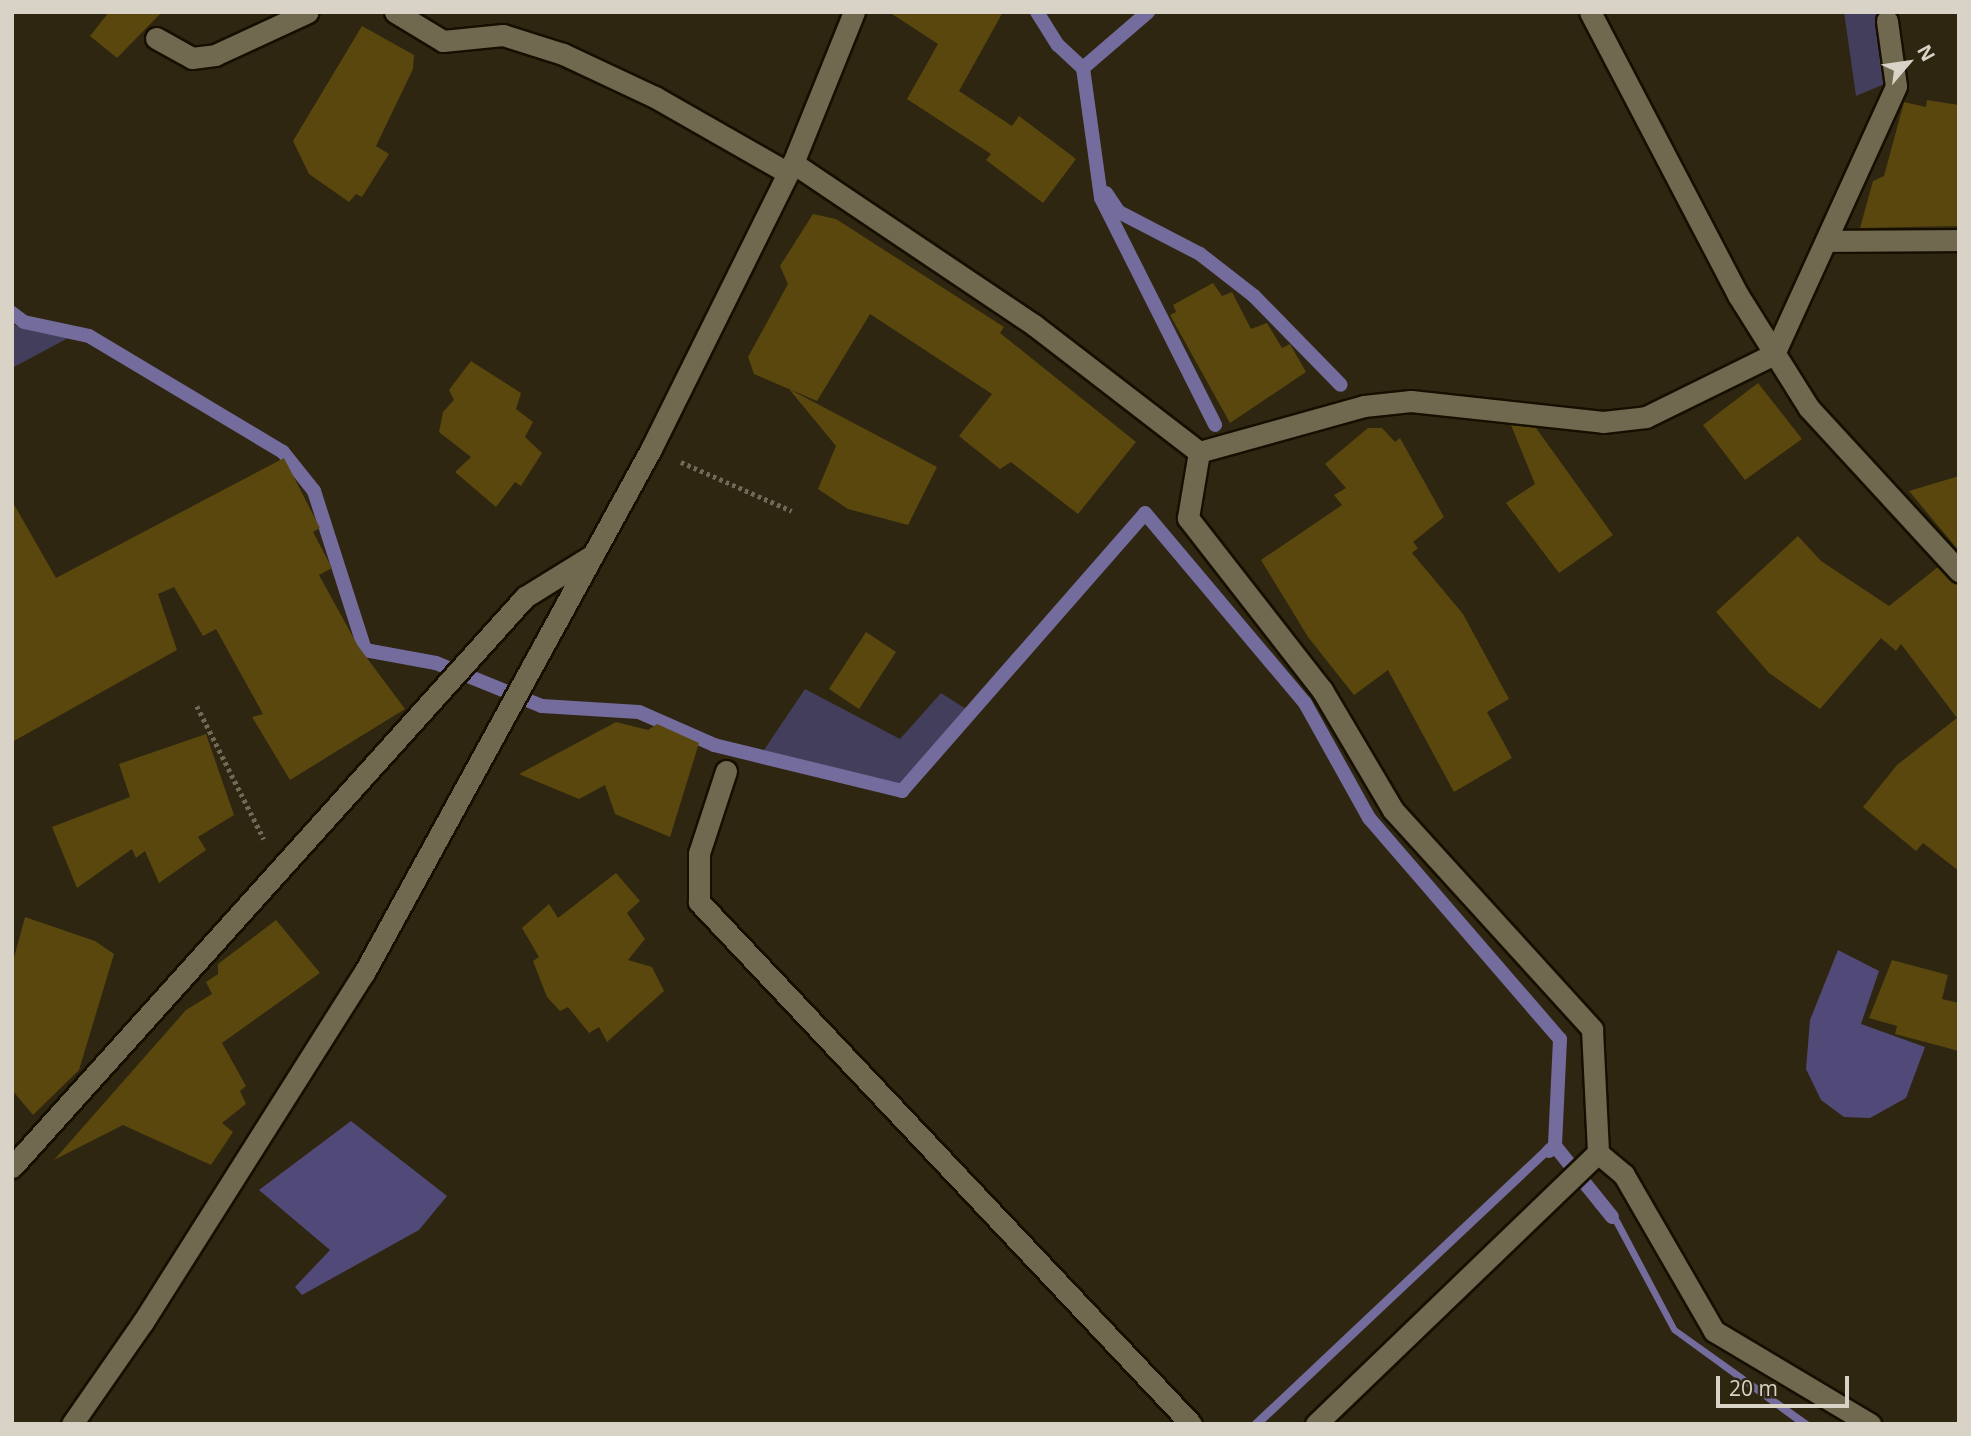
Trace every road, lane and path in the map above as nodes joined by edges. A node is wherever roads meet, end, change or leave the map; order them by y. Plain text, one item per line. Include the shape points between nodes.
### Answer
1 (308, 12) edge
2 (395, 12) edge
3 (854, 12) edge
4 (1590, 12) edge
5 (1887, 21) dead end
6 (156, 38) dead end
7 (791, 168) junction
8 (1959, 240) edge
9 (1826, 241) junction
10 (1774, 354) junction
11 (651, 449) junction
12 (1199, 452) junction
13 (792, 511) dead end
14 (592, 555) junction
15 (1959, 571) edge
16 (197, 706) dead end
17 (726, 771) dead end
18 (279, 870) junction
19 (1598, 1153) junction
20 (12, 1167) edge
21 (72, 1424) edge
22 (1191, 1424) edge
23 (1316, 1424) edge
24 (1870, 1424) edge

1 - 6 street via 215,55 192,58
2 - 7 street via 443,41 503,35 563,54
3 - 7 street
4 - 10 street
5 - 9 street via 1896,86
7 - 11 street
7 - 12 street via 1034,325
8 - 9 street
9 - 10 street
10 - 12 street via 1646,417 1603,422 1411,401 1364,406
10 - 15 street via 1810,408
11 - 13 path
11 - 14 street
12 - 19 street via 1188,518 1322,690 1393,810 1592,1029
14 - 18 street via 525,597
14 - 21 street via 364,973 143,1322
16 - 18 path
17 - 22 street via 699,853 699,902
18 - 20 street
19 - 23 street
19 - 24 street via 1624,1175 1714,1331

